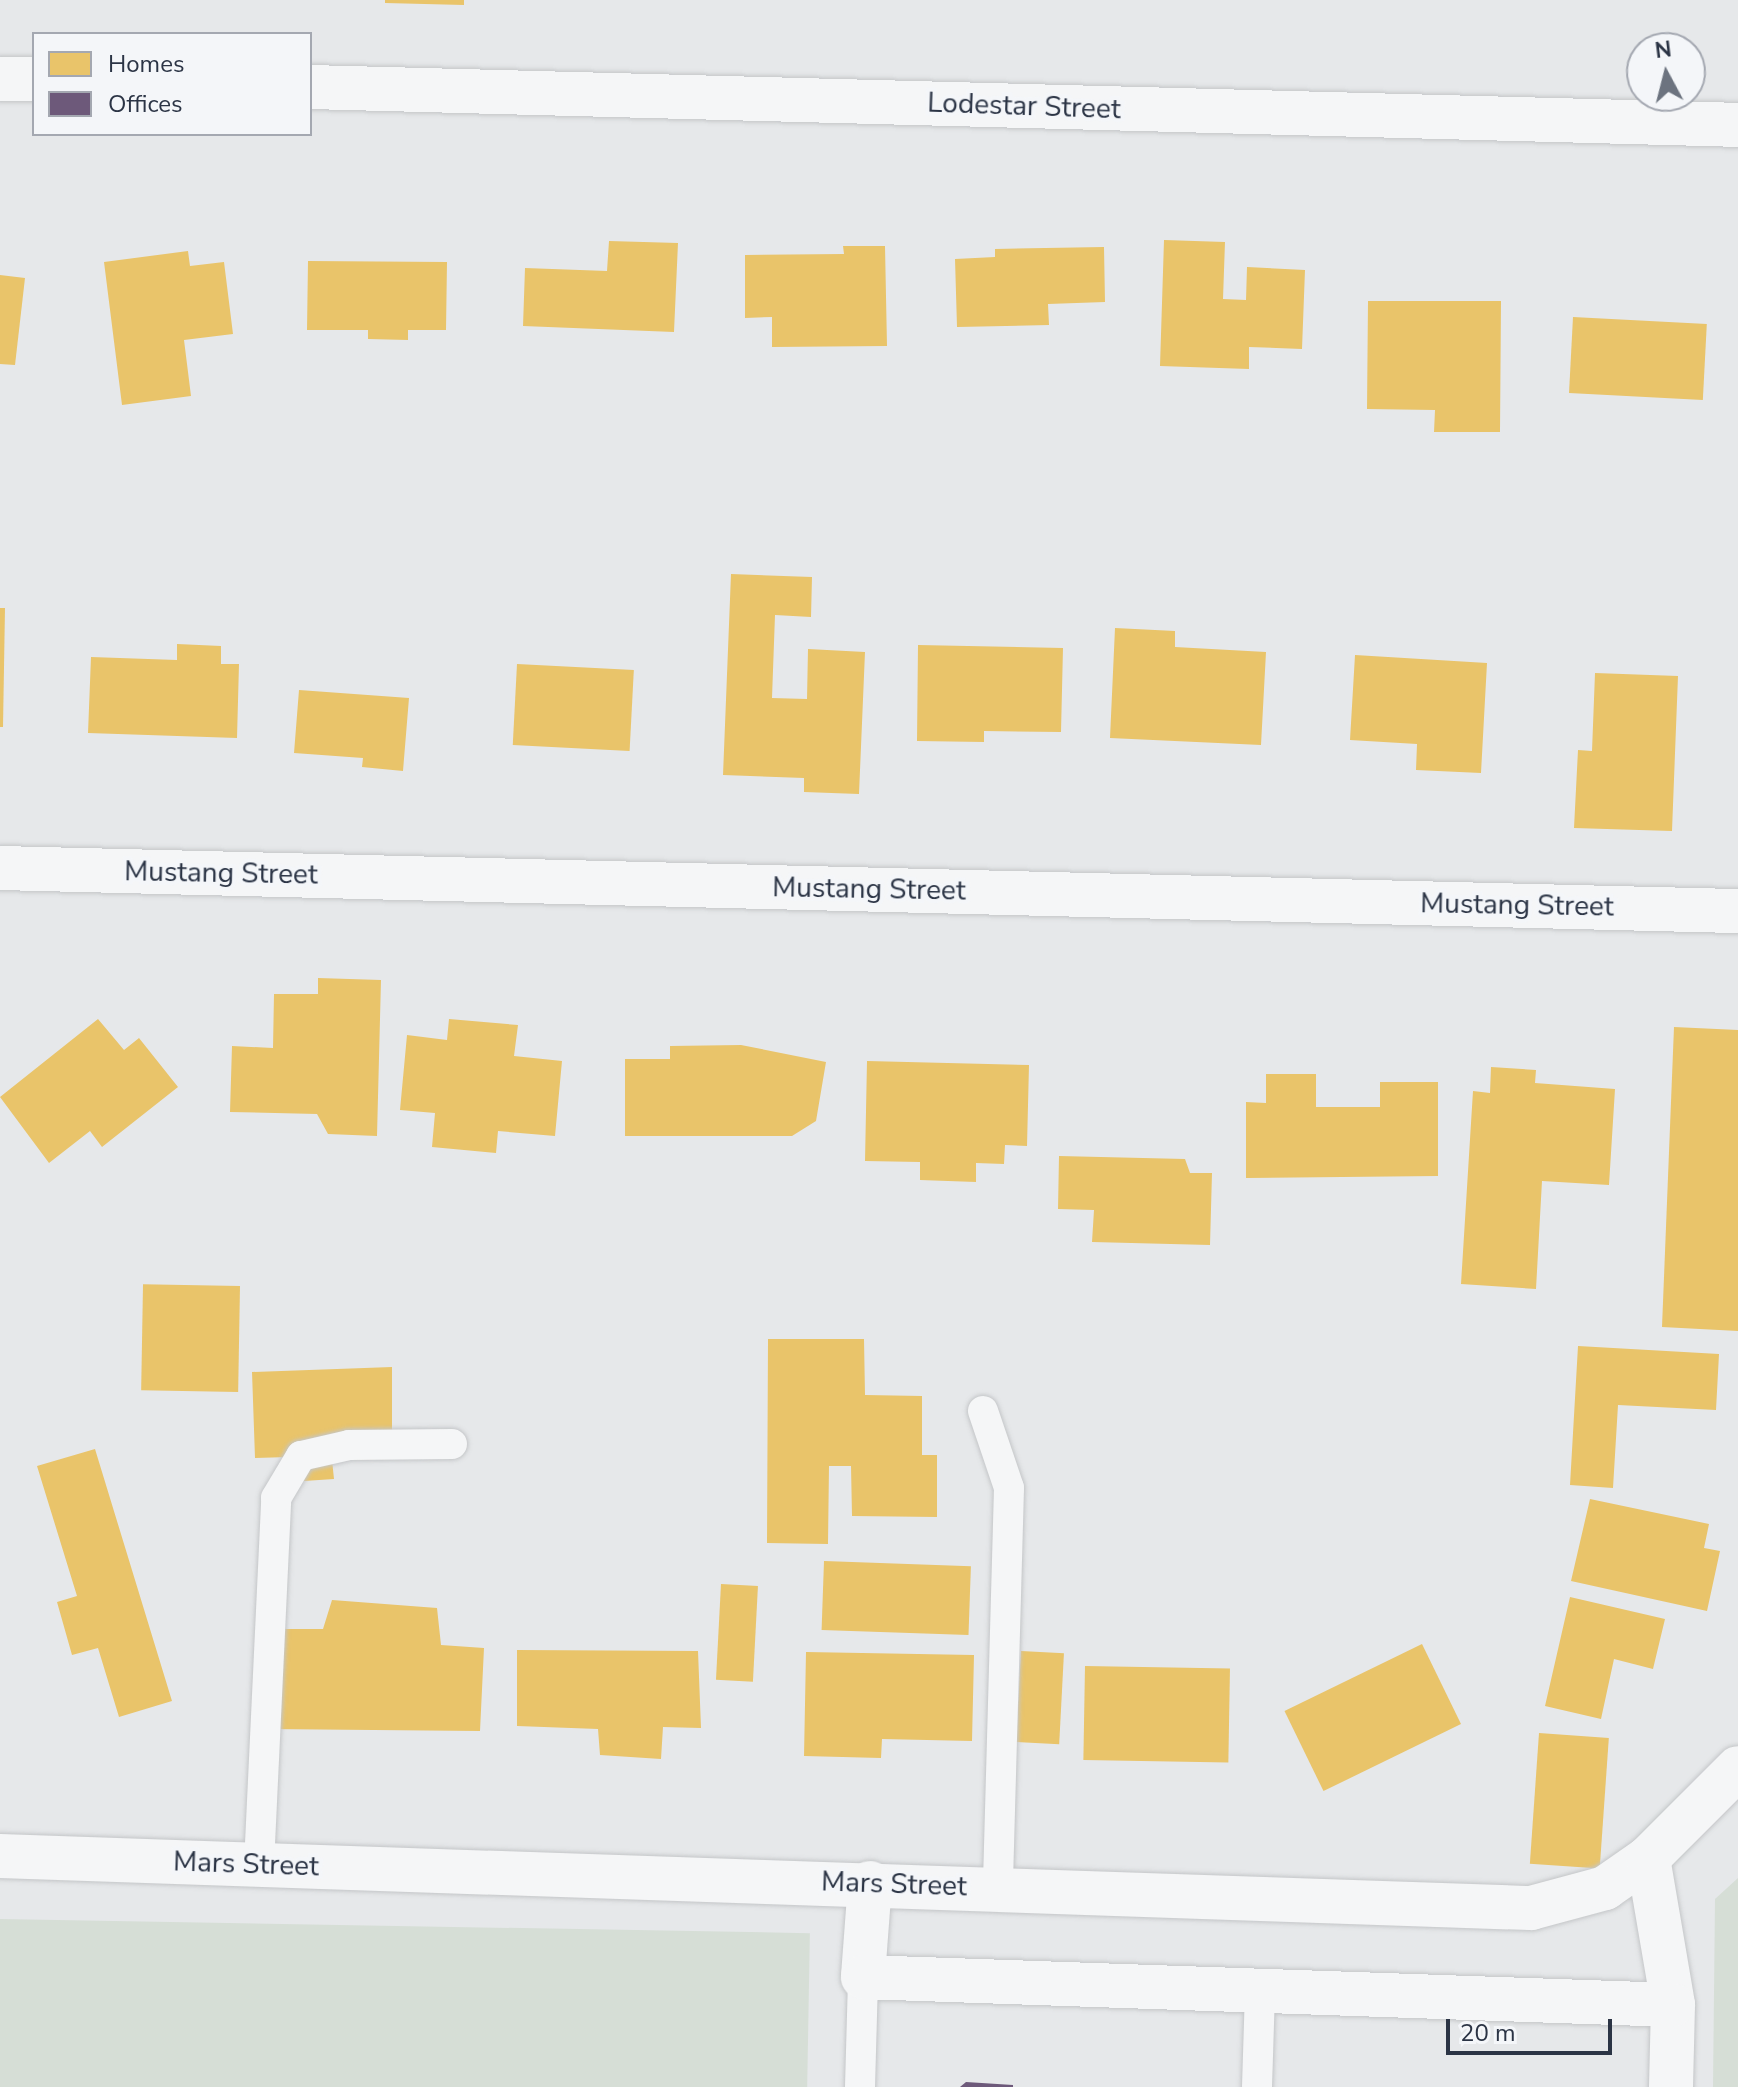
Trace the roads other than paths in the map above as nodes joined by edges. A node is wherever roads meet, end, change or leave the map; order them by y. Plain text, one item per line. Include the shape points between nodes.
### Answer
1 (0, 79) edge
2 (32, 79) edge
3 (312, 87) edge
4 (1738, 125) edge
5 (0, 868) edge
6 (1738, 911) edge
7 (983, 1411) dead end
8 (452, 1444) dead end
9 (1738, 1768) edge
10 (0, 1856) edge
11 (1648, 1858) junction
12 (259, 1865) junction
13 (870, 1883) junction
14 (998, 1888) junction
15 (863, 1977) junction
16 (1260, 1990) junction
17 (1673, 2005) junction
18 (860, 2087) edge
19 (1257, 2087) edge
20 (1671, 2087) edge

1 - 2 street
3 - 4 street, Lodestar Street
5 - 6 street, Mustang Street
7 - 14 lane via 1009,1488
8 - 12 lane via 349,1445 301,1456 276,1498
9 - 11 street, Mars Street
10 - 12 street, Mars Street
11 - 14 street, Mars Street via 1605,1888 1531,1908
11 - 17 street
12 - 13 street, Mars Street
13 - 14 street, Mars Street
13 - 15 street
15 - 16 street
15 - 18 lane
16 - 17 street
16 - 19 lane
17 - 20 street

